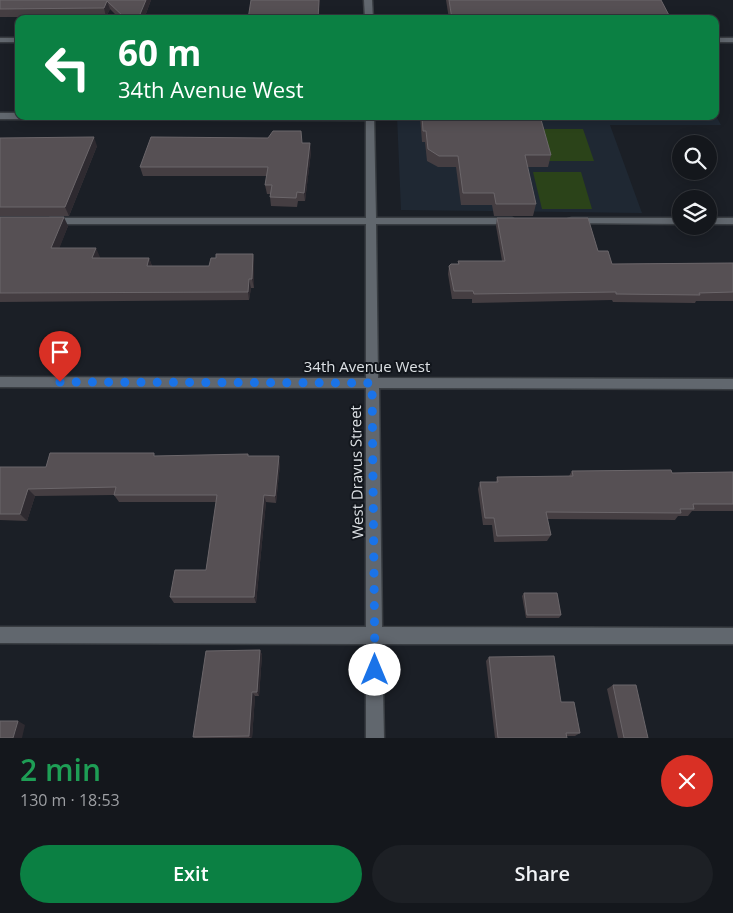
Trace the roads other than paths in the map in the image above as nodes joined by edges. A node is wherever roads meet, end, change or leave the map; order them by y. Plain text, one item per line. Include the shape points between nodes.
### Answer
1 (368, 0) edge
2 (369, 15) edge
3 (0, 40) edge
4 (15, 40) edge
5 (719, 40) edge
6 (733, 40) edge
7 (0, 116) edge
8 (15, 116) edge
9 (370, 120) edge
10 (371, 220) junction
11 (39, 221) edge
12 (519, 221) edge
13 (559, 221) edge
14 (672, 221) edge
15 (717, 221) edge
16 (733, 221) edge
17 (0, 382) edge
18 (372, 383) junction
19 (733, 384) edge
20 (0, 634) edge
21 (375, 636) junction
22 (733, 636) edge
23 (375, 738) edge

1 - 2 street
3 - 4 street
5 - 6 street
7 - 8 street
9 - 10 street, West Dravus Street
10 - 11 street
10 - 12 street
10 - 18 street, West Dravus Street
13 - 14 street
15 - 16 street
17 - 18 street, 34th Avenue West
18 - 19 street, 34th Avenue West
18 - 21 street, West Dravus Street
20 - 21 street
21 - 22 street
21 - 23 street, West Dravus Street

